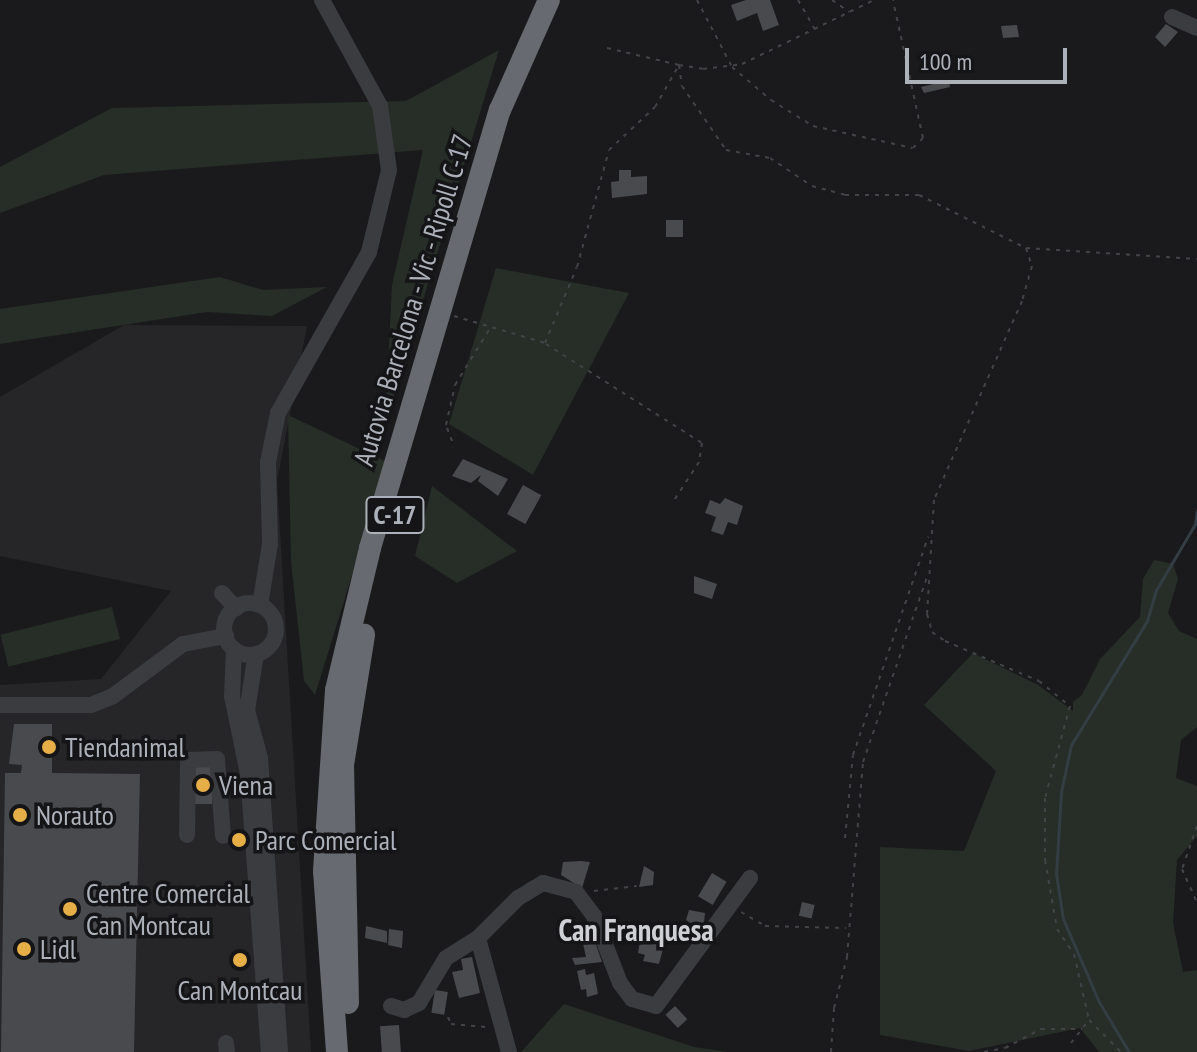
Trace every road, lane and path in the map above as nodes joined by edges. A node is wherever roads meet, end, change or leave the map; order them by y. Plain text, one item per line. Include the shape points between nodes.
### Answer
1 (322, 0) edge
2 (536, 0) edge
3 (549, 0) edge
4 (565, 0) edge
5 (697, 0) edge
6 (798, 0) edge
7 (832, 0) edge
8 (874, 0) edge
9 (893, 0) edge
10 (850, 13) junction
11 (1172, 17) dead end
12 (1197, 28) edge
13 (816, 31) junction
14 (607, 48) dead end
15 (679, 65) junction
16 (732, 67) junction
17 (500, 110) junction
18 (1026, 248) junction
19 (1197, 259) edge
20 (453, 316) junction
21 (490, 327) junction
22 (545, 343) junction
23 (452, 441) dead end
24 (673, 502) dead end
25 (930, 533) junction
26 (928, 573) junction
27 (222, 593) dead end
28 (260, 605) junction
29 (236, 608) junction
30 (230, 642) junction
31 (256, 654) junction
32 (0, 705) edge
33 (1197, 826) edge
34 (187, 835) dead end
35 (223, 836) dead end
36 (845, 838) dead end
37 (750, 878) dead end
38 (637, 886) dead end
39 (577, 893) junction
40 (1197, 903) edge
41 (733, 907) junction
42 (848, 928) junction
43 (478, 938) junction
44 (391, 1006) dead end
45 (448, 1017) dead end
46 (1089, 1020) junction
47 (502, 1023) junction
48 (1082, 1029) junction
49 (1071, 1043) dead end
50 (269, 1052) edge
51 (280, 1052) edge
52 (337, 1052) edge
53 (352, 1052) edge
54 (509, 1052) edge
55 (831, 1052) edge
56 (984, 1052) edge
57 (1121, 1052) edge

1 - 28 street via 380,106 389,170 369,252 278,413 268,462 270,544
2 - 17 highway via 499,89
3 - 17 highway, Autovia Barcelona - Vic - Ripoll C-17 / C-17
4 - 20 highway, Autovia Barcelona - Vic - Ripoll C-17 / C-17 via 533,63 504,142
5 - 16 path
6 - 13 path
7 - 10 path
8 - 10 path
9 - 16 path via 923,138 913,148 813,126
10 - 13 path
11 - 12 street
13 - 16 path
14 - 15 path
15 - 16 path
15 - 18 path via 682,86 726,150 770,158 828,191 919,195
15 - 22 path via 655,107 609,150 577,267
17 - 52 highway, Autovia Barcelona - Vic - Ripoll C-17 / C-17 via 370,548 336,690 324,871
18 - 19 path
18 - 25 path via 1032,266 1022,301 934,500
20 - 21 path
20 - 53 highway, Autovia Barcelona - Vic - Ripoll C-17 / C-17 via 384,552 359,659 343,765
21 - 22 path
21 - 23 path via 455,385 446,425
22 - 24 path via 702,443 699,462
25 - 26 path
25 - 36 path via 853,755
26 - 42 path via 863,762
26 - 46 path via 932,632 1039,681 1070,706 1045,798 1045,860 1057,929 1074,954
27 - 29 street
28 - 29 street
28 - 31 street via 272,615 276,631 270,646
29 - 30 street via 225,625
30 - 31 street
30 - 32 street via 183,644 113,696 61,709
30 - 50 street via 232,696 248,774
31 - 51 street via 247,710 260,758
33 - 40 path via 1182,869
34 - 35 street via 188,760 217,759
37 - 41 street
38 - 39 path
39 - 41 street via 594,916 620,983 644,1006 665,1001
39 - 43 street via 543,883 518,898
41 - 42 path via 765,926
42 - 55 path
43 - 44 street via 446,958 419,1003 404,1010
43 - 47 street
45 - 47 path via 451,1024 469,1027
46 - 48 path
46 - 57 path
47 - 54 street
48 - 49 path
48 - 56 path via 1041,1029 1005,1048

